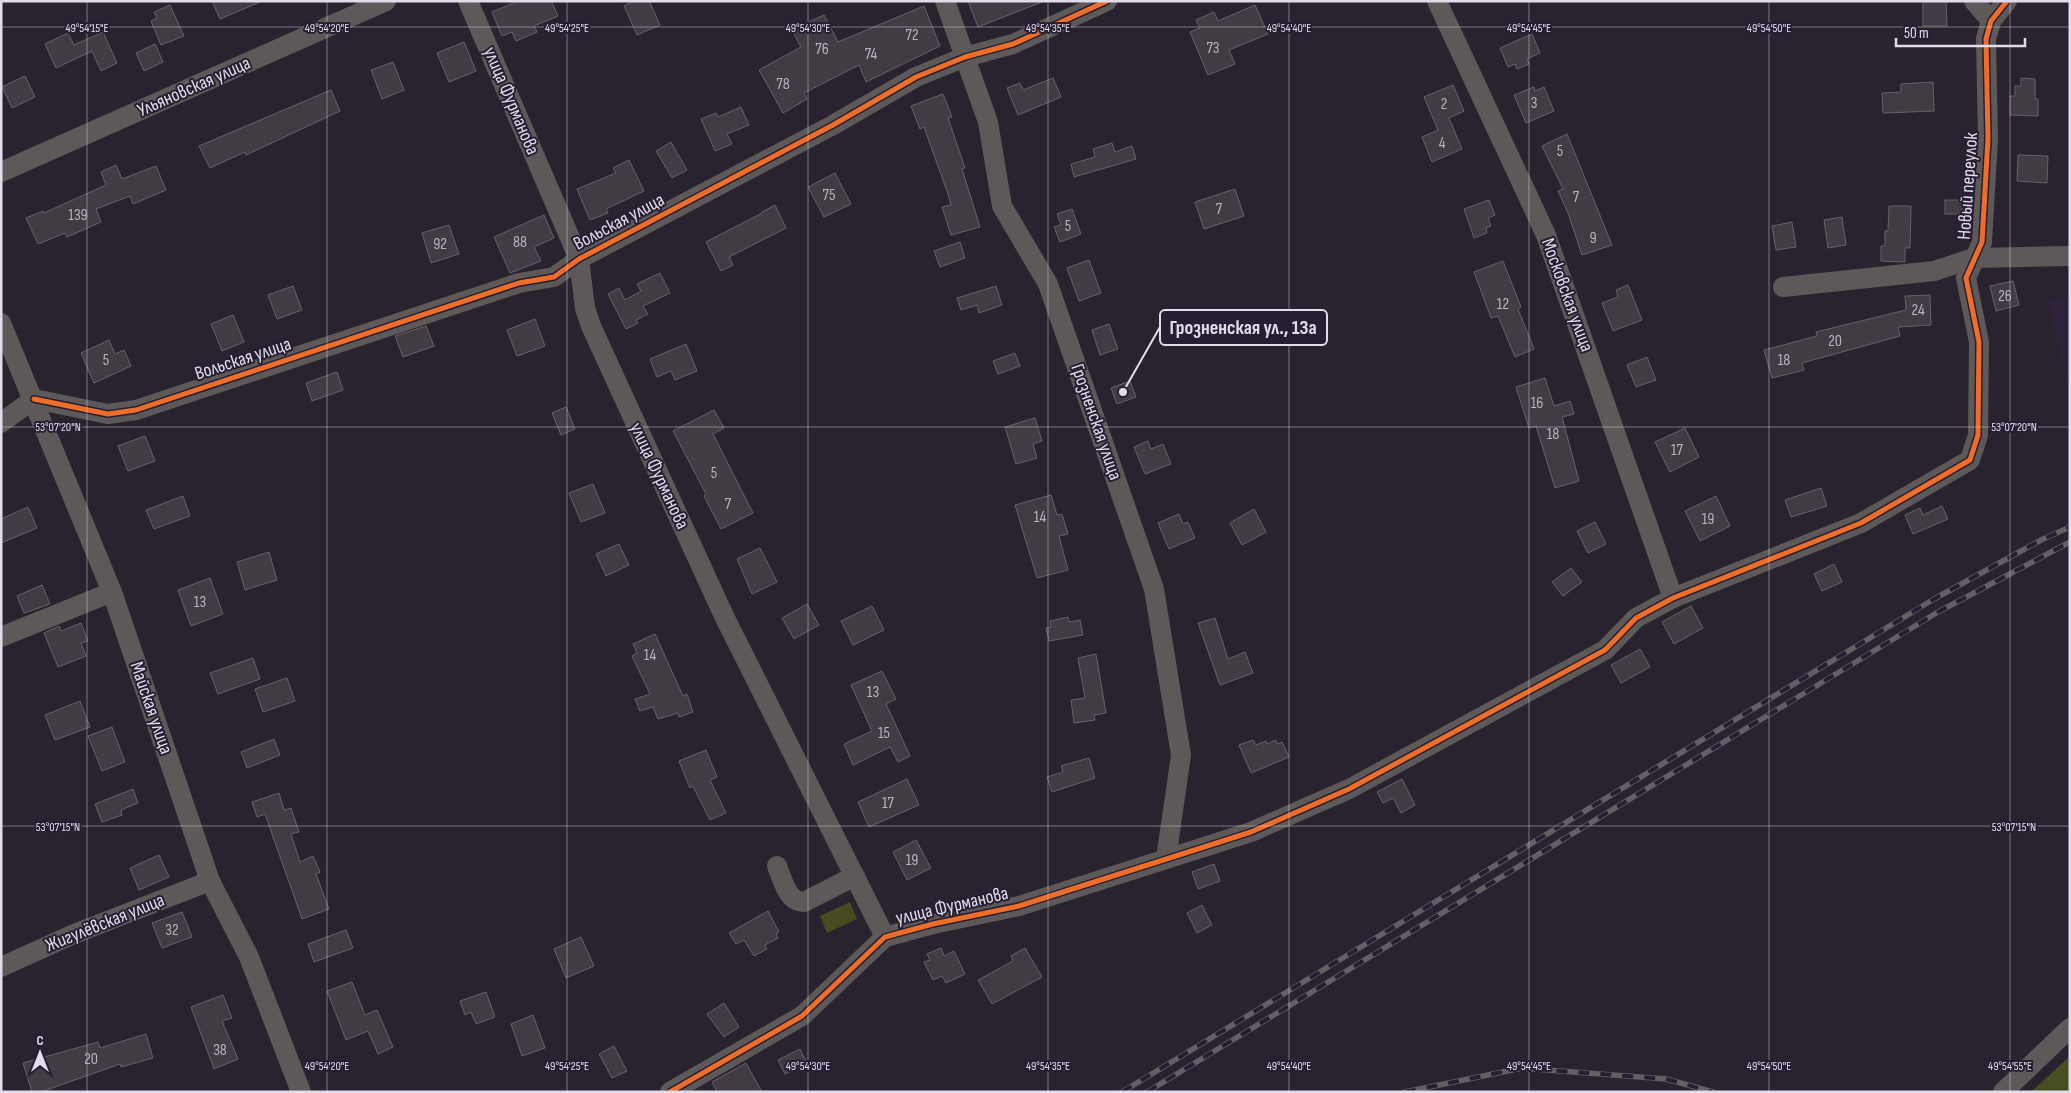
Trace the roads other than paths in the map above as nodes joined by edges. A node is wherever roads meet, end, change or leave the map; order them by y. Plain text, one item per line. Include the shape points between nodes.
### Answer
1 (386, 1) edge
2 (468, 1) edge
3 (945, 1) edge
4 (1107, 1) edge
5 (1437, 1) edge
6 (1974, 1) edge
7 (2007, 1) edge
8 (1991, 21) junction
9 (965, 57) junction
10 (1, 172) edge
11 (2070, 256) edge
12 (1974, 258) junction
13 (579, 259) junction
14 (1783, 287) dead end
15 (1, 323) edge
16 (34, 399) junction
17 (1, 423) edge
18 (112, 592) junction
19 (1673, 598) junction
20 (1, 637) edge
21 (1166, 859) junction
22 (777, 866) dead end
23 (855, 876) junction
24 (210, 881) junction
25 (885, 937) junction
26 (1, 967) edge
27 (2070, 1028) edge
28 (301, 1092) edge
29 (670, 1092) edge
30 (2003, 1092) edge

1 - 10 street, Ульяновская улица
2 - 13 street, улица Фурманова
3 - 9 street, Грозненская улица
4 - 9 street, Вольская улица via 1013,44
5 - 19 street, Московская улица via 1546,236
6 - 8 street
7 - 8 street, Новый переулок
8 - 12 street, Новый переулок via 1985,60 1988,139 1982,242
9 - 13 street, Вольская улица via 916,77 833,125
9 - 21 street, Грозненская улица via 988,122 1002,206 1048,284 1154,589 1181,755
11 - 12 street, Новый переулок
12 - 14 street, Новый переулок via 1934,271
12 - 19 street, Новый переулок via 1966,278 1979,342 1978,435 1970,460 1861,524
13 - 16 street, Вольская улица via 554,278 519,283 136,410 108,414
13 - 23 street, улица Фурманова via 585,308 591,326 724,616
15 - 16 street, Майская улица
16 - 17 street
16 - 18 street, Майская улица
18 - 20 street
18 - 24 street, Майская улица
19 - 21 street, улица Фурманова via 1636,618 1605,650 1349,789 1251,832
21 - 25 street, улица Фурманова via 1019,906
22 - 23 street via 791,898 796,902 804,902
23 - 25 street, улица Фурманова
24 - 26 street, Жигулёвская улица via 74,934
24 - 28 street, Майская улица via 249,957
25 - 29 street, улица Фурманова via 802,1016
27 - 30 street

